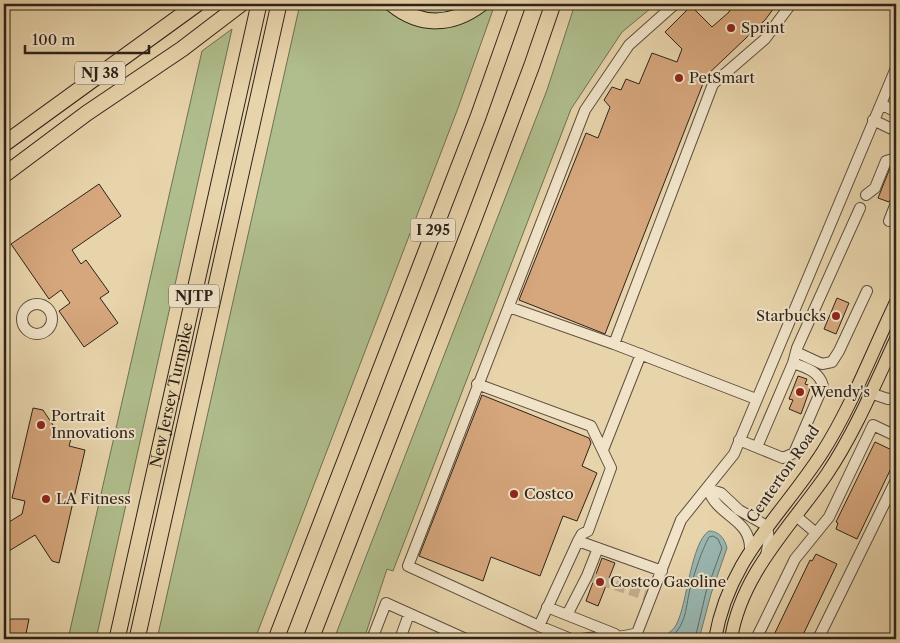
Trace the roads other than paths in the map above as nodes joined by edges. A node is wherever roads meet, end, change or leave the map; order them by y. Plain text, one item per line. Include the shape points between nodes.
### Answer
1 (4, 4) edge
2 (197, 4) edge
3 (260, 4) edge
4 (279, 4) edge
5 (392, 4) edge
6 (481, 4) edge
7 (518, 4) edge
8 (553, 4) edge
9 (564, 4) edge
10 (675, 4) edge
11 (791, 4) edge
12 (238, 6) edge
13 (4, 16) edge
14 (532, 64) junction
15 (896, 68) edge
16 (880, 104) junction
17 (896, 112) edge
18 (874, 120) junction
19 (896, 131) edge
20 (4, 144) edge
21 (896, 158) edge
22 (4, 175) edge
23 (866, 195) dead end
24 (896, 203) edge
25 (860, 208) dead end
26 (889, 221) dead end
27 (867, 291) dead end
28 (896, 302) edge
29 (509, 307) junction
30 (896, 339) edge
31 (614, 344) junction
32 (796, 352) junction
33 (641, 354) junction
34 (792, 363) junction
35 (477, 384) junction
36 (870, 393) junction
37 (896, 398) edge
38 (756, 399) junction
39 (862, 410) junction
40 (874, 425) junction
41 (896, 436) edge
42 (739, 440) junction
43 (757, 447) junction
44 (603, 450) junction
45 (823, 452) junction
46 (896, 480) edge
47 (708, 489) junction
48 (796, 516) junction
49 (767, 526) junction
50 (816, 532) junction
51 (578, 540) junction
52 (598, 548) junction
53 (750, 550) junction
54 (766, 557) junction
55 (662, 571) junction
56 (547, 607) junction
57 (409, 614) junction
58 (568, 615) junction
59 (539, 626) junction
60 (620, 636) junction
61 (117, 639) edge
62 (137, 639) edge
63 (276, 639) edge
64 (311, 639) edge
65 (372, 639) edge
66 (400, 639) edge
67 (466, 639) edge
68 (570, 639) edge
69 (581, 639) edge
70 (715, 639) edge
71 (731, 639) edge
72 (756, 639) edge
73 (818, 639) edge

1 - 13 lane
2 - 20 highway, NJ 38
3 - 61 highway, New Jersey Turnpike / NJTP
4 - 62 highway, New Jersey Turnpike / NJTP
5 - 6 highway via 410,16 432,22 449,21
7 - 63 highway, I 295 via 478,117
8 - 14 highway, I 295
9 - 14 highway
10 - 29 lane via 628,46 585,110
11 - 31 lane via 765,39 713,84
12 - 22 highway, NJ 38
14 - 64 highway, I 295
15 - 16 lane
16 - 17 lane
16 - 18 lane
18 - 19 lane
18 - 38 lane
21 - 23 lane via 886,161 875,188
24 - 26 lane
25 - 32 lane
27 - 32 lane via 832,362 822,364
28 - 45 main road, Centerton Road
29 - 31 lane
29 - 35 lane
30 - 36 main road
31 - 33 lane
32 - 34 lane
33 - 38 lane
33 - 44 lane
34 - 43 lane
34 - 43 lane via 820,378 823,386 814,409 794,453 783,458
35 - 44 lane via 591,426
35 - 59 lane via 408,566
36 - 37 lane
36 - 39 main road
38 - 42 lane
39 - 40 lane
39 - 48 main road via 828,473
40 - 41 lane
40 - 50 lane via 828,518
42 - 43 lane
42 - 47 lane via 734,454
44 - 51 lane via 611,468 588,531
45 - 48 main road via 820,469 795,503
45 - 49 main road, Centerton Road
46 - 73 lane
47 - 49 lane via 721,493 740,510
47 - 53 lane via 712,502 746,530
47 - 55 lane via 681,520
48 - 50 lane
48 - 54 main road
49 - 53 main road, Centerton Road
49 - 54 lane
50 - 72 lane via 795,559
51 - 52 lane
51 - 56 lane
52 - 55 lane
52 - 58 lane
53 - 70 main road, Centerton Road via 723,602
54 - 71 main road via 740,602
55 - 60 lane via 637,633
56 - 58 lane
56 - 59 lane
57 - 65 lane via 386,603
57 - 66 lane
57 - 67 lane
58 - 60 lane
59 - 68 lane
60 - 69 lane

